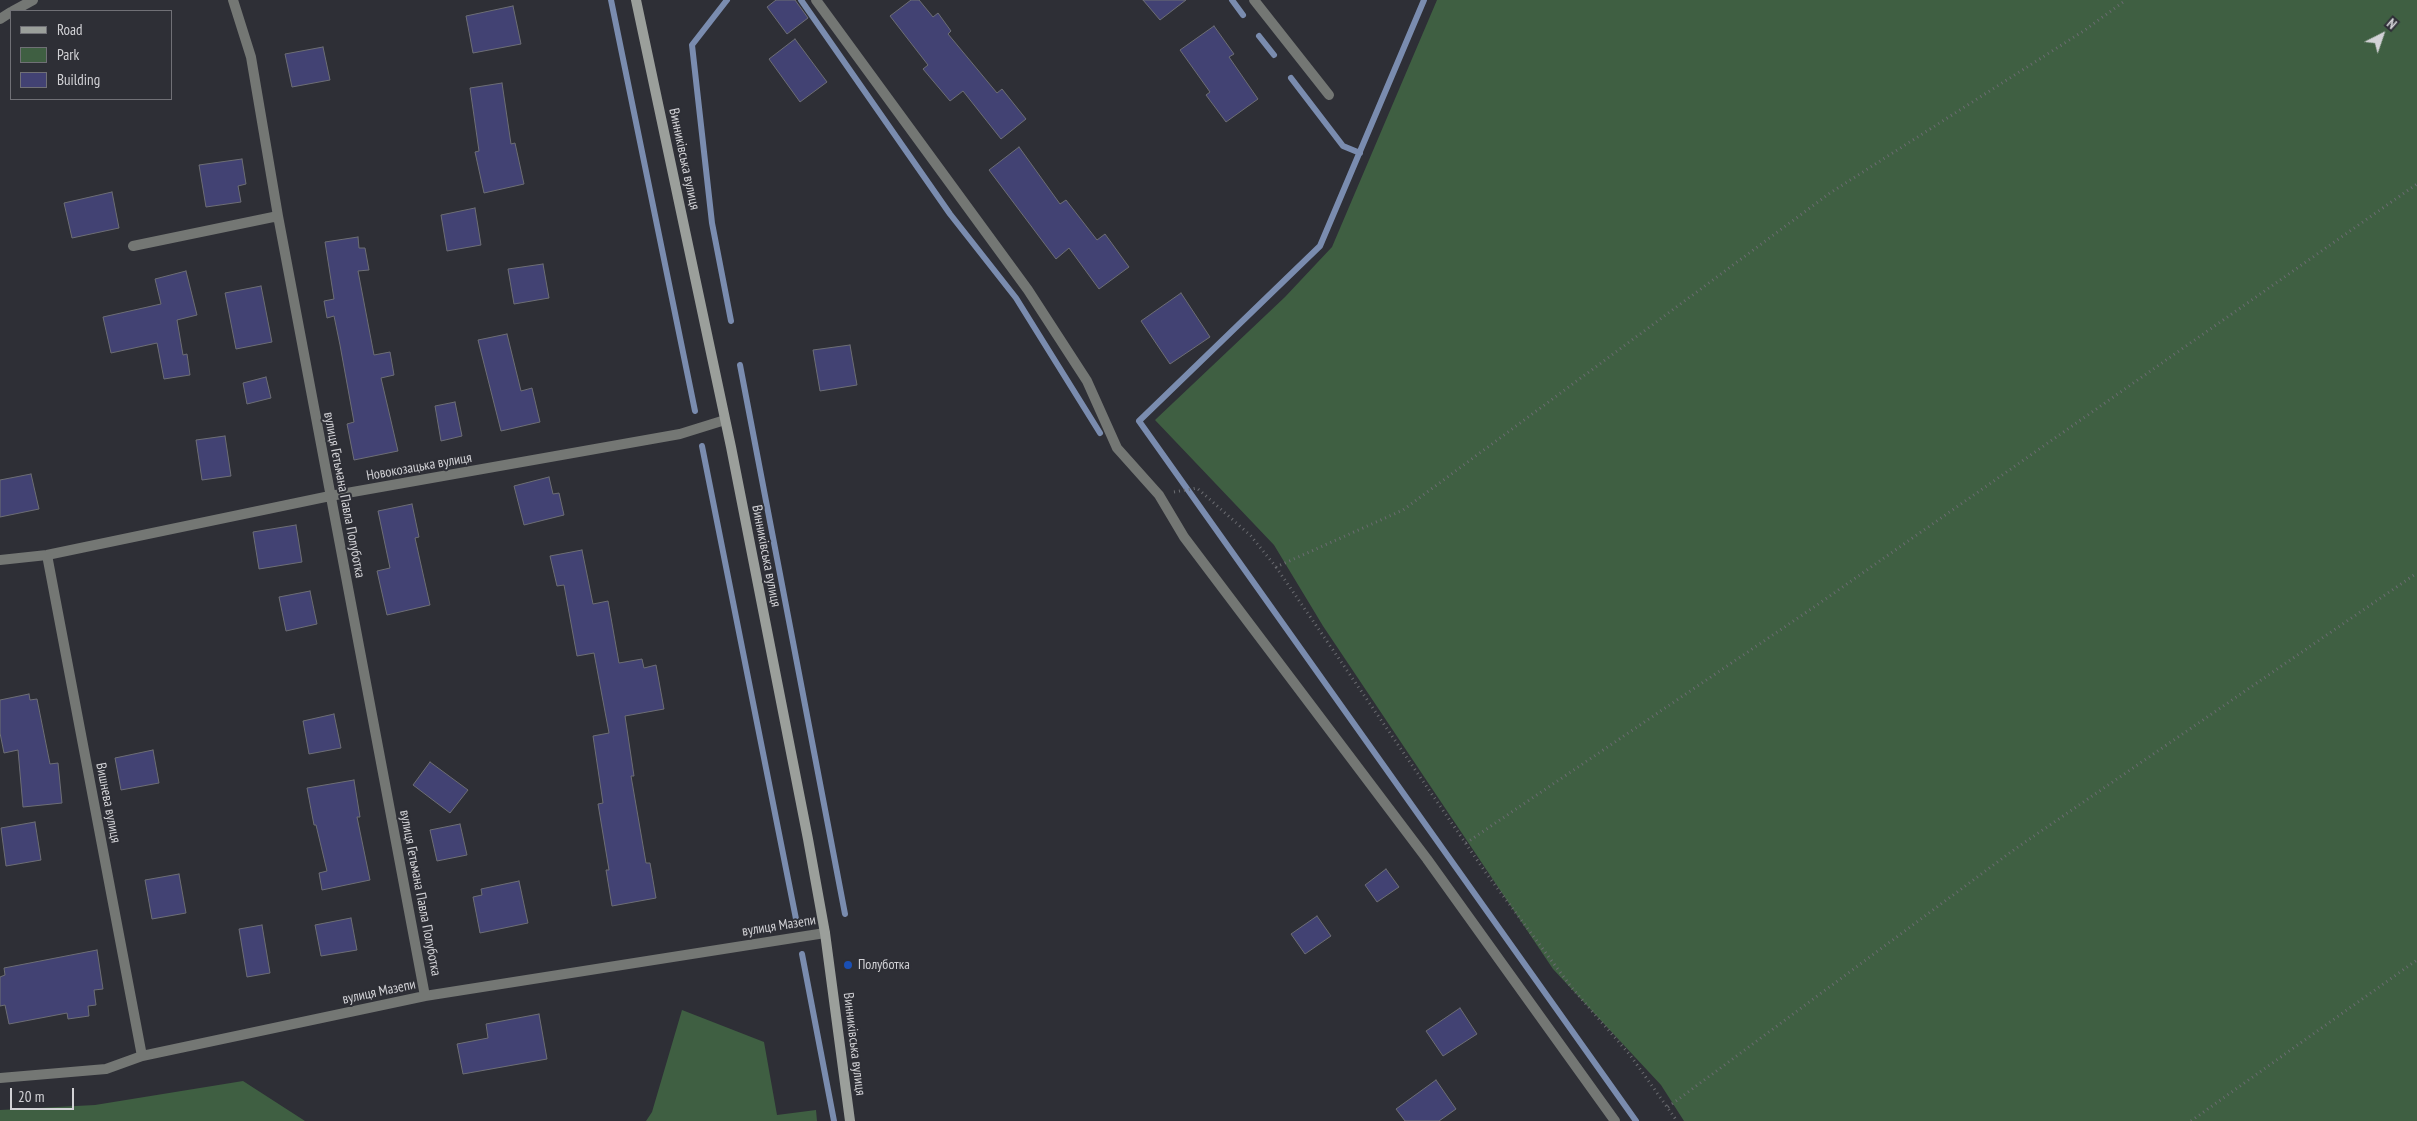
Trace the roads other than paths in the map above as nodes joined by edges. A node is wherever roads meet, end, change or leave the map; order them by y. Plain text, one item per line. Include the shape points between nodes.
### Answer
1 (34, 0) edge
2 (233, 0) edge
3 (636, 0) edge
4 (816, 0) edge
5 (1254, 0) edge
6 (16, 10) edge
7 (1329, 95) dead end
8 (278, 216) junction
9 (133, 246) dead end
10 (725, 420) junction
11 (330, 496) junction
12 (46, 555) junction
13 (0, 560) edge
14 (825, 933) junction
15 (425, 996) junction
16 (142, 1056) junction
17 (0, 1078) edge
18 (850, 1121) edge
19 (1615, 1121) edge

1 - 6 street
2 - 8 street, вулиця Гетьмана Павла Полуботка via 251,57
3 - 10 main road, Винниківська вулиця
4 - 19 street via 1028,290 1087,381 1117,448 1159,495 1184,536 1427,858
5 - 7 street
8 - 9 street
8 - 11 street, вулиця Гетьмана Павла Полуботка
10 - 11 street, Новокозацька вулиця via 671,436
10 - 14 main road, Винниківська вулиця
11 - 12 street, Новокозацька вулиця
11 - 15 street, вулиця Гетьмана Павла Полуботка
12 - 13 street, Новокозацька вулиця
12 - 16 street, Вишнева вулиця
14 - 15 street, вулиця Мазепи
14 - 18 main road, Винниківська вулиця
15 - 16 street, вулиця Мазепи
16 - 17 street, вулиця Мазепи via 106,1069

